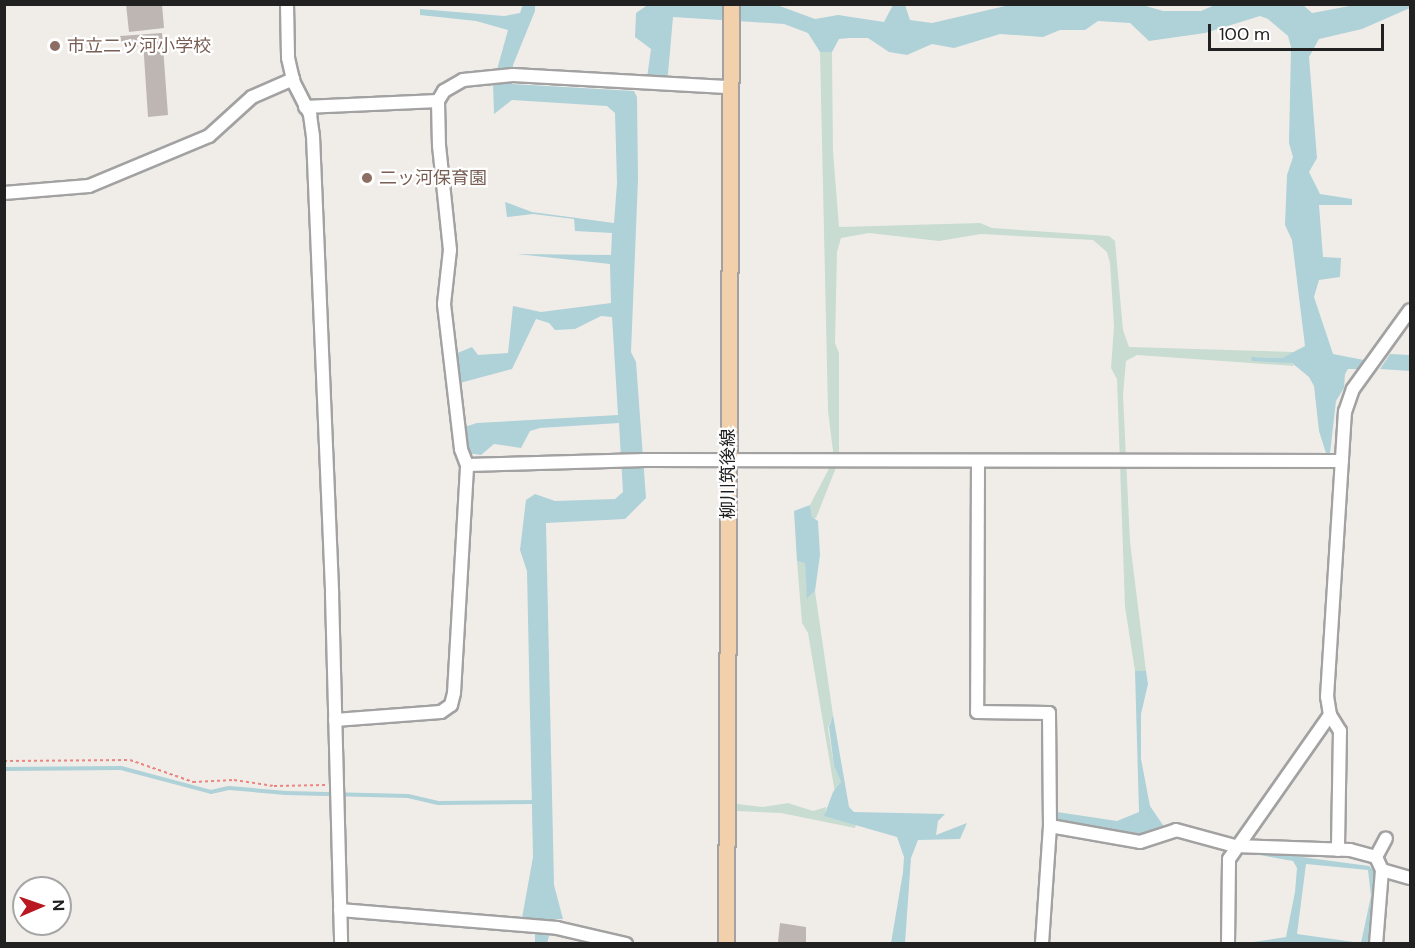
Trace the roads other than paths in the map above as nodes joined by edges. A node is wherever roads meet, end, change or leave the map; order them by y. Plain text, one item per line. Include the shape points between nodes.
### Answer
1 (287, 4) edge
2 (731, 12) edge
3 (293, 81) junction
4 (731, 87) junction
5 (438, 101) junction
6 (303, 103) junction
7 (4, 193) edge
8 (1410, 310) edge
9 (728, 460) junction
10 (978, 461) junction
11 (1342, 461) junction
12 (467, 465) junction
13 (1330, 715) junction
14 (335, 720) junction
15 (1050, 826) junction
16 (1386, 838) dead end
17 (1235, 846) junction
18 (1338, 849) junction
19 (1376, 857) junction
20 (1382, 870) junction
21 (1410, 878) edge
22 (340, 910) junction
23 (341, 944) edge
24 (626, 944) edge
25 (726, 944) edge
26 (1042, 944) edge
27 (1228, 944) edge
28 (1376, 944) edge

1 - 3 street via 286,45
2 - 4 main road, 柳川筑後線
3 - 6 street
3 - 7 street via 252,97 209,136 89,186
4 - 5 street via 489,76 451,84
4 - 9 main road, 柳川筑後線
5 - 6 street
5 - 12 street via 450,250 444,304 461,449
6 - 14 street via 313,136
8 - 11 street via 1365,373 1345,412
9 - 10 street
9 - 12 street
9 - 25 main road, 柳川筑後線
10 - 11 street
10 - 15 street via 977,712 1049,713
11 - 13 street via 1327,697
12 - 14 street via 458,591 460,626 450,705 441,712
13 - 17 street
13 - 18 street via 1340,731
14 - 22 street
15 - 17 street via 1140,842 1176,830
15 - 26 street
16 - 19 street
17 - 18 street
17 - 27 street via 1229,859
18 - 19 street
19 - 20 street
20 - 21 street
20 - 28 street
22 - 23 street
22 - 24 street via 557,928

